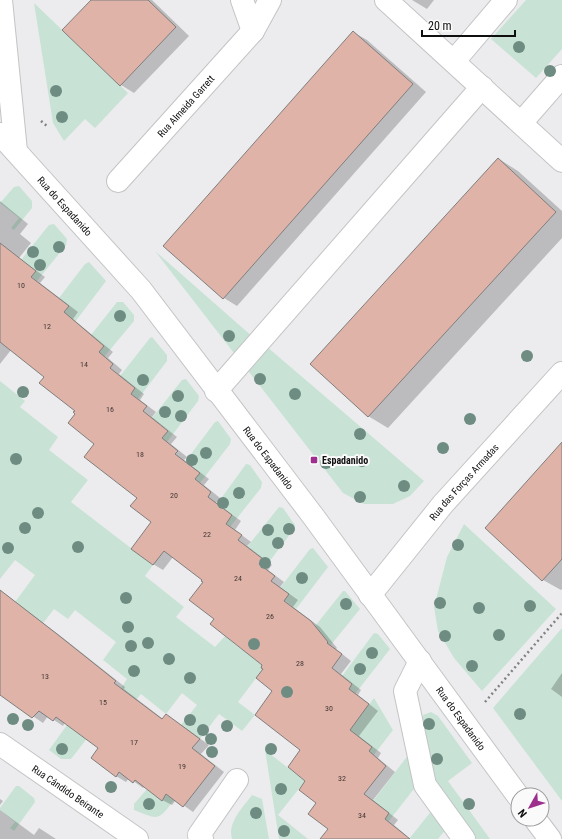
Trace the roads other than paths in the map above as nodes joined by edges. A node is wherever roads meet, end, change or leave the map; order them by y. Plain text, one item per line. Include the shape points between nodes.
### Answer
1 (1, 0) edge
2 (242, 0) edge
3 (270, 0) edge
4 (386, 0) edge
5 (506, 0) edge
6 (253, 31) junction
7 (454, 61) junction
8 (562, 76) edge
9 (482, 87) junction
10 (521, 123) junction
11 (0, 134) edge
12 (16, 151) junction
13 (562, 161) edge
14 (118, 181) dead end
15 (562, 373) edge
16 (216, 390) junction
17 (370, 595) junction
18 (420, 661) junction
19 (0, 744) edge
20 (237, 780) dead end
21 (511, 787) edge
22 (541, 827) edge
23 (137, 839) edge
24 (202, 839) edge
25 (464, 839) edge
26 (550, 839) edge

1 - 12 street
2 - 6 street
3 - 6 street, Rua Almeida Garrett
4 - 7 street
5 - 7 street
6 - 14 street, Rua Almeida Garrett
7 - 9 street
8 - 10 street
9 - 10 street
9 - 16 street
10 - 13 street
11 - 12 street, Rua do Espadanido
12 - 16 street, Rua do Espadanido via 141,290
15 - 17 street, Rua das Forças Armadas via 442,504
16 - 17 street, Rua do Espadanido
17 - 18 street, Rua do Espadanido
18 - 21 street, Rua do Espadanido
18 - 25 street via 405,691 425,784
19 - 23 street, Rua Cândido Beirante
20 - 24 street via 199,835
22 - 26 street

